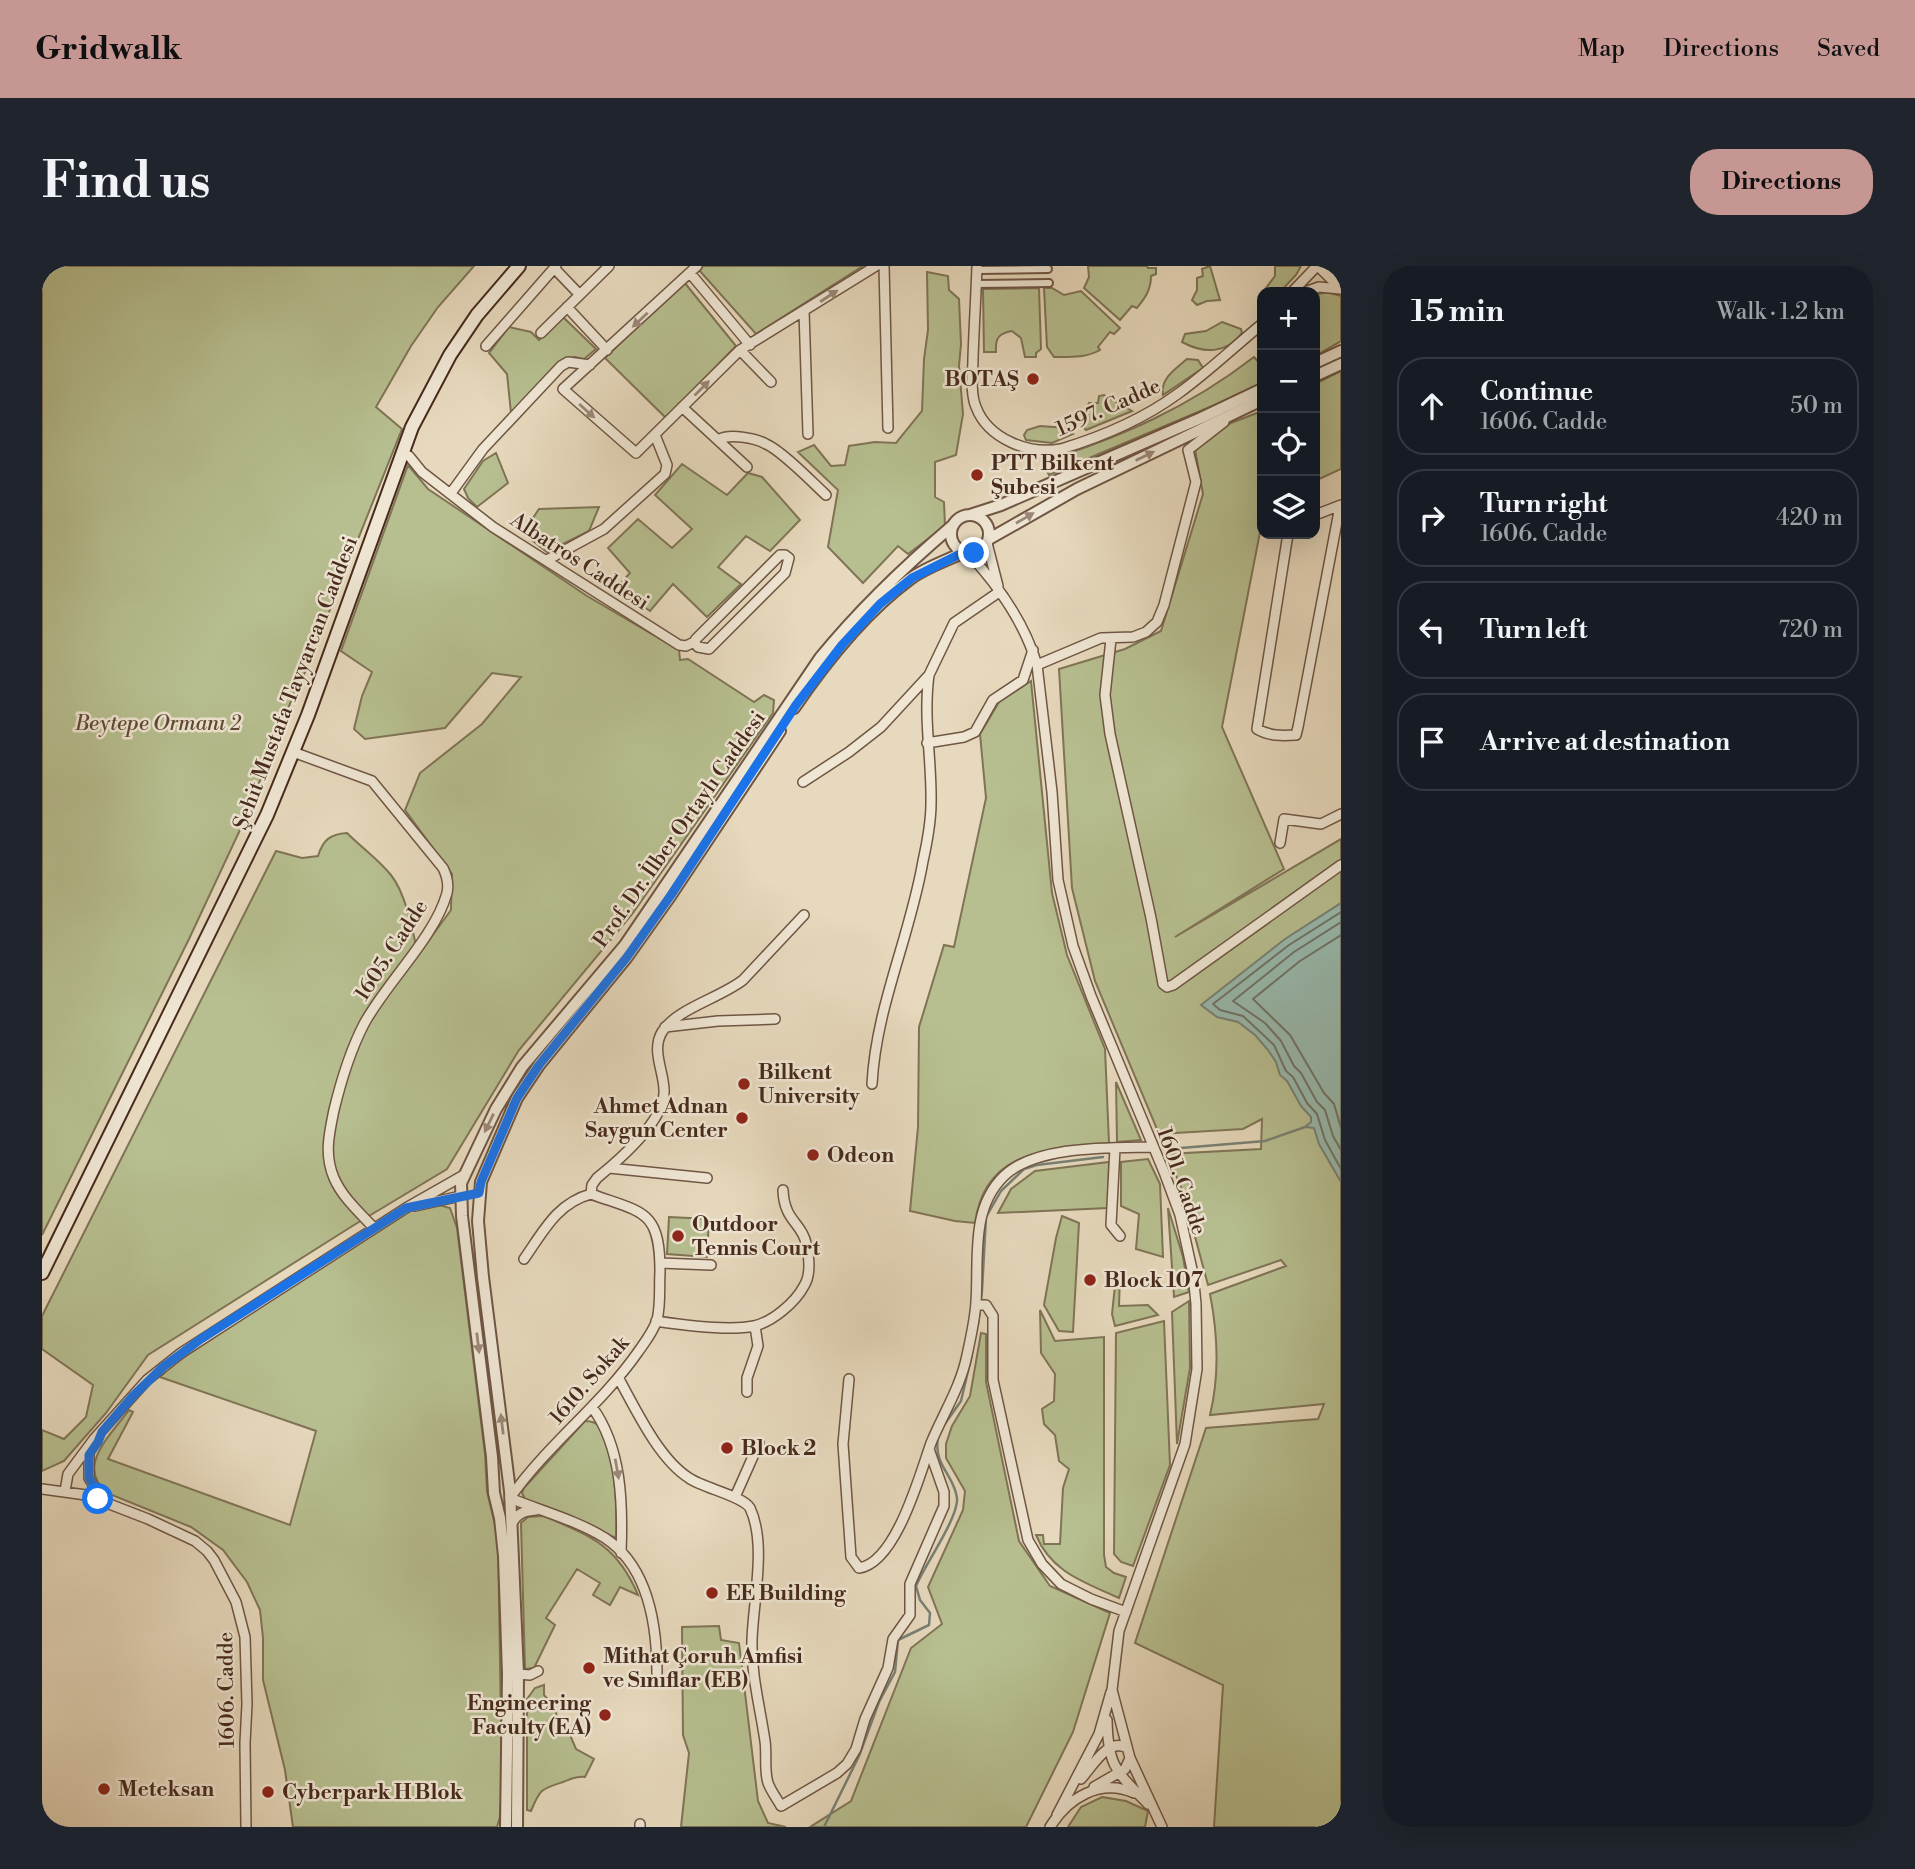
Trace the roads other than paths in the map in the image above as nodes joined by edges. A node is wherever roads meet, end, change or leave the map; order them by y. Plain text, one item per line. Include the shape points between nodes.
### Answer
1 (519, 266) edge
2 (609, 266) edge
3 (697, 266) edge
4 (876, 266) edge
5 (884, 266) edge
6 (1307, 266) edge
7 (1317, 266) edge
8 (1327, 266) edge
9 (555, 267) edge
10 (977, 268) edge
11 (1043, 268) edge
12 (690, 273) junction
13 (976, 284) junction
14 (1044, 285) dead end
15 (1341, 286) edge
16 (1299, 287) edge
17 (1300, 287) edge
18 (1315, 287) edge
19 (579, 294) junction
20 (567, 307) junction
21 (804, 311) junction
22 (1257, 328) edge
23 (541, 333) dead end
24 (750, 345) junction
25 (486, 346) dead end
26 (740, 349) junction
27 (607, 351) junction
28 (1341, 351) edge
29 (1320, 361) edge
30 (1341, 364) edge
31 (590, 365) junction
32 (1320, 374) edge
33 (771, 382) dead end
34 (1257, 391) edge
35 (1257, 402) edge
36 (682, 407) junction
37 (1236, 412) junction
38 (888, 428) dead end
39 (808, 434) dead end
40 (655, 435) junction
41 (718, 440) junction
42 (409, 456) dead end
43 (1095, 463) junction
44 (747, 467) dead end
45 (1101, 477) junction
46 (1053, 482) junction
47 (451, 493) junction
48 (826, 495) dead end
49 (1062, 497) junction
50 (1340, 506) edge
51 (1320, 513) edge
52 (970, 515) junction
53 (952, 526) junction
54 (1287, 539) edge
55 (988, 541) junction
56 (966, 552) junction
57 (547, 560) junction
58 (999, 592) junction
59 (1111, 639) junction
60 (695, 642) junction
61 (1033, 650) junction
62 (1037, 664) junction
63 (929, 676) junction
64 (928, 743) junction
65 (293, 752) junction
66 (803, 782) dead end
67 (1341, 814) edge
68 (1280, 843) dead end
69 (1341, 865) edge
70 (804, 915) dead end
71 (775, 1018) dead end
72 (665, 1027) junction
73 (872, 1084) dead end
74 (1153, 1147) junction
75 (1115, 1148) junction
76 (609, 1168) junction
77 (464, 1175) junction
78 (706, 1178) dead end
79 (480, 1188) junction
80 (783, 1190) dead end
81 (591, 1195) junction
82 (461, 1196) junction
83 (406, 1208) junction
84 (374, 1228) junction
85 (1120, 1236) dead end
86 (524, 1259) dead end
87 (660, 1263) junction
88 (711, 1265) dead end
89 (42, 1273) edge
90 (980, 1305) junction
91 (656, 1321) junction
92 (755, 1325) junction
93 (619, 1379) junction
94 (849, 1379) dead end
95 (747, 1392) dead end
96 (592, 1407) junction
97 (102, 1432) junction
98 (759, 1443) dead end
99 (929, 1449) junction
100 (89, 1455) junction
101 (67, 1486) junction
102 (43, 1487) edge
103 (514, 1492) junction
104 (495, 1496) junction
105 (735, 1497) junction
106 (103, 1501) junction
107 (539, 1510) junction
108 (512, 1523) junction
109 (621, 1553) junction
110 (1126, 1612) junction
111 (538, 1671) dead end
112 (657, 1673) dead end
113 (513, 1674) junction
114 (1112, 1690) junction
115 (1106, 1712) junction
116 (512, 1742) junction
117 (1127, 1748) junction
118 (1108, 1749) junction
119 (1130, 1758) junction
120 (1118, 1773) junction
121 (1071, 1791) junction
122 (1081, 1796) junction
123 (1142, 1797) junction
124 (1152, 1808) junction
125 (1057, 1815) junction
126 (246, 1827) edge
127 (506, 1827) edge
128 (517, 1827) edge
129 (1050, 1827) edge
130 (1162, 1827) edge

1 - 65 main road, Şehit Mustafa Tayyarcan Caddesi via 450,355 412,427
2 - 19 street
3 - 12 street
21 -> 4 street
5 - 38 street
6 - 16 street
7 - 15 street
7 - 17 street
8 - 15 street
9 - 19 street
9 - 25 street
10 - 11 street
10 - 13 street, 1597. Cadde
12 - 24 street
12 -> 27 street
13 - 14 street
13 - 22 street, 1597. Cadde via 975,406 989,429 1013,444 1036,450 1071,446 1153,409 1200,377
15 - 18 street
19 - 20 street
20 - 23 street
20 - 27 street
21 - 24 street
21 - 39 street
24 - 26 street
26 - 33 street
36 -> 26 street
27 - 31 street
28 - 29 street
30 - 32 street
31 -> 40 street via 563,389 636,453
31 - 47 street via 568,362 561,366 483,449
34 - 43 street, Prof. Dr. İlber Ortaylı Caddesi
35 - 37 street, Prof. Dr. İlber Ortaylı Caddesi
36 - 40 street
36 - 41 street
45 -> 37 street, Prof. Dr. İlber Ortaylı Caddesi
37 - 59 street via 1188,450 1196,482 1157,622 1133,637
40 - 57 street via 667,465 665,474 604,529
41 - 44 street
41 - 48 street via 732,437 766,444
42 - 47 street, Albatros Caddesi
43 - 45 street
43 - 46 street, Prof. Dr. İlber Ortaylı Caddesi
45 - 49 street, Prof. Dr. İlber Ortaylı Caddesi
46 - 49 street
46 - 52 street, Prof. Dr. İlber Ortaylı Caddesi
47 - 57 street, Albatros Caddesi via 493,527
55 -> 49 street, Prof. Dr. İlber Ortaylı Caddesi
50 - 51 street
50 - 54 street via 1298,727 1296,735 1284,736 1257,729
52 - 53 street, Prof. Dr. İlber Ortaylı Caddesi
52 - 55 street via 986,522
53 - 56 street via 953,542
53 -> 77 street, Prof. Dr. İlber Ortaylı Caddesi via 882,590 820,658 625,945 522,1068
55 - 56 street, Prof. Dr. İlber Ortaylı Caddesi via 979,551
55 - 58 street, 1601. Cadde
56 - 58 street, 1601. Cadde
56 - 79 street, Prof. Dr. İlber Ortaylı Caddesi via 912,578 880,604 796,705 657,916 517,1098
57 - 60 street, Albatros Caddesi via 679,645
58 - 61 street, 1601. Cadde
58 - 63 street via 954,623
59 - 62 street via 1101,638
59 - 69 street via 1105,695 1110,734 1163,984 1173,985
60 - 60 street, Albatros Caddesi via 698,648 709,649 786,573 789,558 779,555 772,561
61 - 62 street, 1601. Cadde
61 - 64 street via 1023,680 993,700 975,732
62 - 74 street, 1601. Cadde via 1058,880 1073,946
63 - 64 street
63 - 66 street via 880,727
64 - 73 street via 931,805 923,863 879,1025
65 - 84 street, 1605. Cadde via 372,781 443,868 448,881 436,916 358,1036 328,1135 328,1162 335,1180
65 - 89 main road, Şehit Mustafa Tayyarcan Caddesi via 242,869
67 - 68 street via 1321,824 1284,819
70 - 72 street via 743,980
71 - 72 street
72 - 76 street via 657,1043 665,1092 662,1105 646,1130
74 - 75 street
74 - 110 street, 1601. Cadde via 1180,1215 1193,1274 1198,1369 1185,1444
75 - 85 street via 1111,1225
75 - 90 street via 1047,1155 1004,1175 980,1216
76 - 78 street
76 - 81 street via 592,1185
77 - 79 street via 470,1174
77 - 82 street, Prof. Dr. İlber Ortaylı Caddesi
77 - 83 street
79 - 82 street
103 -> 79 street, Prof. Dr. İlber Ortaylı Caddesi via 483,1278
80 - 92 street via 787,1213 806,1241 807,1278 805,1286 777,1314
81 - 86 street via 576,1198 558,1211
81 - 87 street, 1610. Sokak via 645,1216 654,1225
82 - 83 street
82 -> 104 street, Prof. Dr. İlber Ortaylı Caddesi
83 - 84 street
84 - 97 street via 181,1353 147,1380
87 - 88 street
87 - 91 street, 1610. Sokak
90 - 99 street via 967,1358
90 - 110 street via 993,1316 993,1380 1028,1540 1061,1584
91 - 92 street
91 - 93 street, 1610. Sokak
92 - 95 street via 758,1346
93 - 96 street, 1610. Sokak
93 - 105 street via 673,1466 707,1488
94 - 99 street via 844,1461 851,1557 859,1568 873,1562 890,1542 914,1494
96 - 103 street, 1610. Sokak
96 -> 109 street via 607,1429 614,1453 621,1500
97 - 100 street
97 - 101 street via 68,1474
98 - 105 street
99 - 105 street via 944,1492 944,1506 910,1584 909,1615 892,1639 888,1668 856,1749 837,1773 781,1807 767,1780 752,1658 758,1560 754,1521 749,1506
100 - 101 street
100 - 106 street via 89,1478
101 - 102 street, 1606. Cadde
101 - 106 street, 1606. Cadde
103 - 104 street via 502,1486 496,1488
103 - 107 street
103 - 108 street, Prof. Dr. İlber Ortaylı Caddesi
104 - 113 street, Prof. Dr. İlber Ortaylı Caddesi
106 - 126 street, 1606. Cadde via 195,1541 214,1560 236,1602 245,1637
107 - 108 street via 522,1512
107 - 109 street via 607,1539
108 - 113 street, Prof. Dr. İlber Ortaylı Caddesi
109 - 112 street via 643,1586 655,1621
110 - 114 street, 1601. Cadde via 1119,1631
111 - 113 street
113 - 116 street, Prof. Dr. İlber Ortaylı Caddesi
114 - 115 street
114 - 117 street, 1601. Cadde
115 - 118 street
115 - 121 street
116 - 127 street, Prof. Dr. İlber Ortaylı Caddesi
116 - 128 street, Prof. Dr. İlber Ortaylı Caddesi
117 - 118 street via 1121,1744
117 - 119 street, 1601. Cadde
118 - 120 street
118 - 121 street
119 - 120 street
119 - 124 street, 1601. Cadde
120 - 122 street
120 - 123 street
121 - 125 street
122 - 123 street via 1112,1787
122 - 125 street
123 - 124 street
124 - 130 street, 1601. Cadde
125 - 129 street

